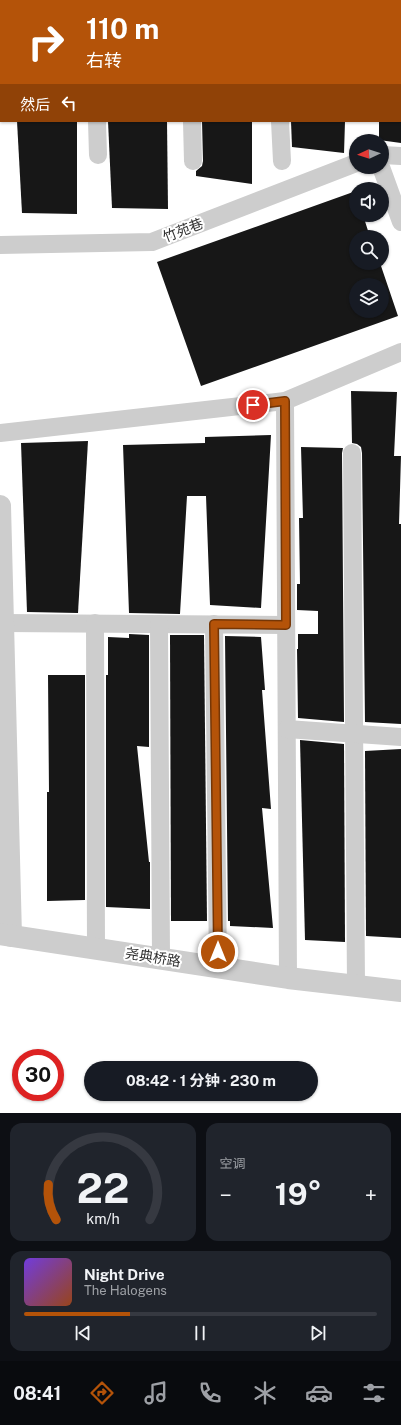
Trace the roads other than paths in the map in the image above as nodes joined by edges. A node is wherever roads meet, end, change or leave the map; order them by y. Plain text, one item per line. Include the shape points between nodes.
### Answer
1 (97, 122) edge
2 (192, 122) edge
3 (280, 122) edge
4 (98, 155) dead end
5 (389, 155) edge
6 (401, 156) edge
7 (194, 161) dead end
8 (282, 161) dead end
9 (349, 166) edge
10 (384, 174) edge
11 (401, 222) edge
12 (0, 245) edge
13 (401, 352) edge
14 (285, 401) junction
15 (0, 434) edge
16 (352, 453) dead end
17 (0, 506) edge
18 (3, 623) junction
19 (95, 623) junction
20 (160, 624) junction
21 (214, 624) junction
22 (286, 625) junction
23 (287, 729) junction
24 (354, 734) junction
25 (401, 737) edge
26 (5, 935) edge
27 (96, 949) junction
28 (161, 958) junction
29 (218, 967) junction
30 (288, 978) junction
31 (356, 985) junction
32 (401, 991) edge

1 - 4 street
2 - 7 street
3 - 8 street
5 - 6 street
9 - 12 street, 竹苑巷 via 152,242
10 - 11 street
13 - 14 street
14 - 15 street
14 - 22 street
16 - 24 street
17 - 18 street
18 - 19 street
18 - 26 street
19 - 20 street
19 - 27 street
20 - 21 street
20 - 28 street
21 - 22 street
21 - 29 street
22 - 23 street
23 - 24 street
23 - 30 street
24 - 25 street
24 - 31 street
26 - 27 street, 尧典桥路
27 - 28 street, 尧典桥路
28 - 29 street, 尧典桥路
29 - 30 street, 尧典桥路
30 - 31 street, 尧典桥路
31 - 32 street, 尧典桥路

